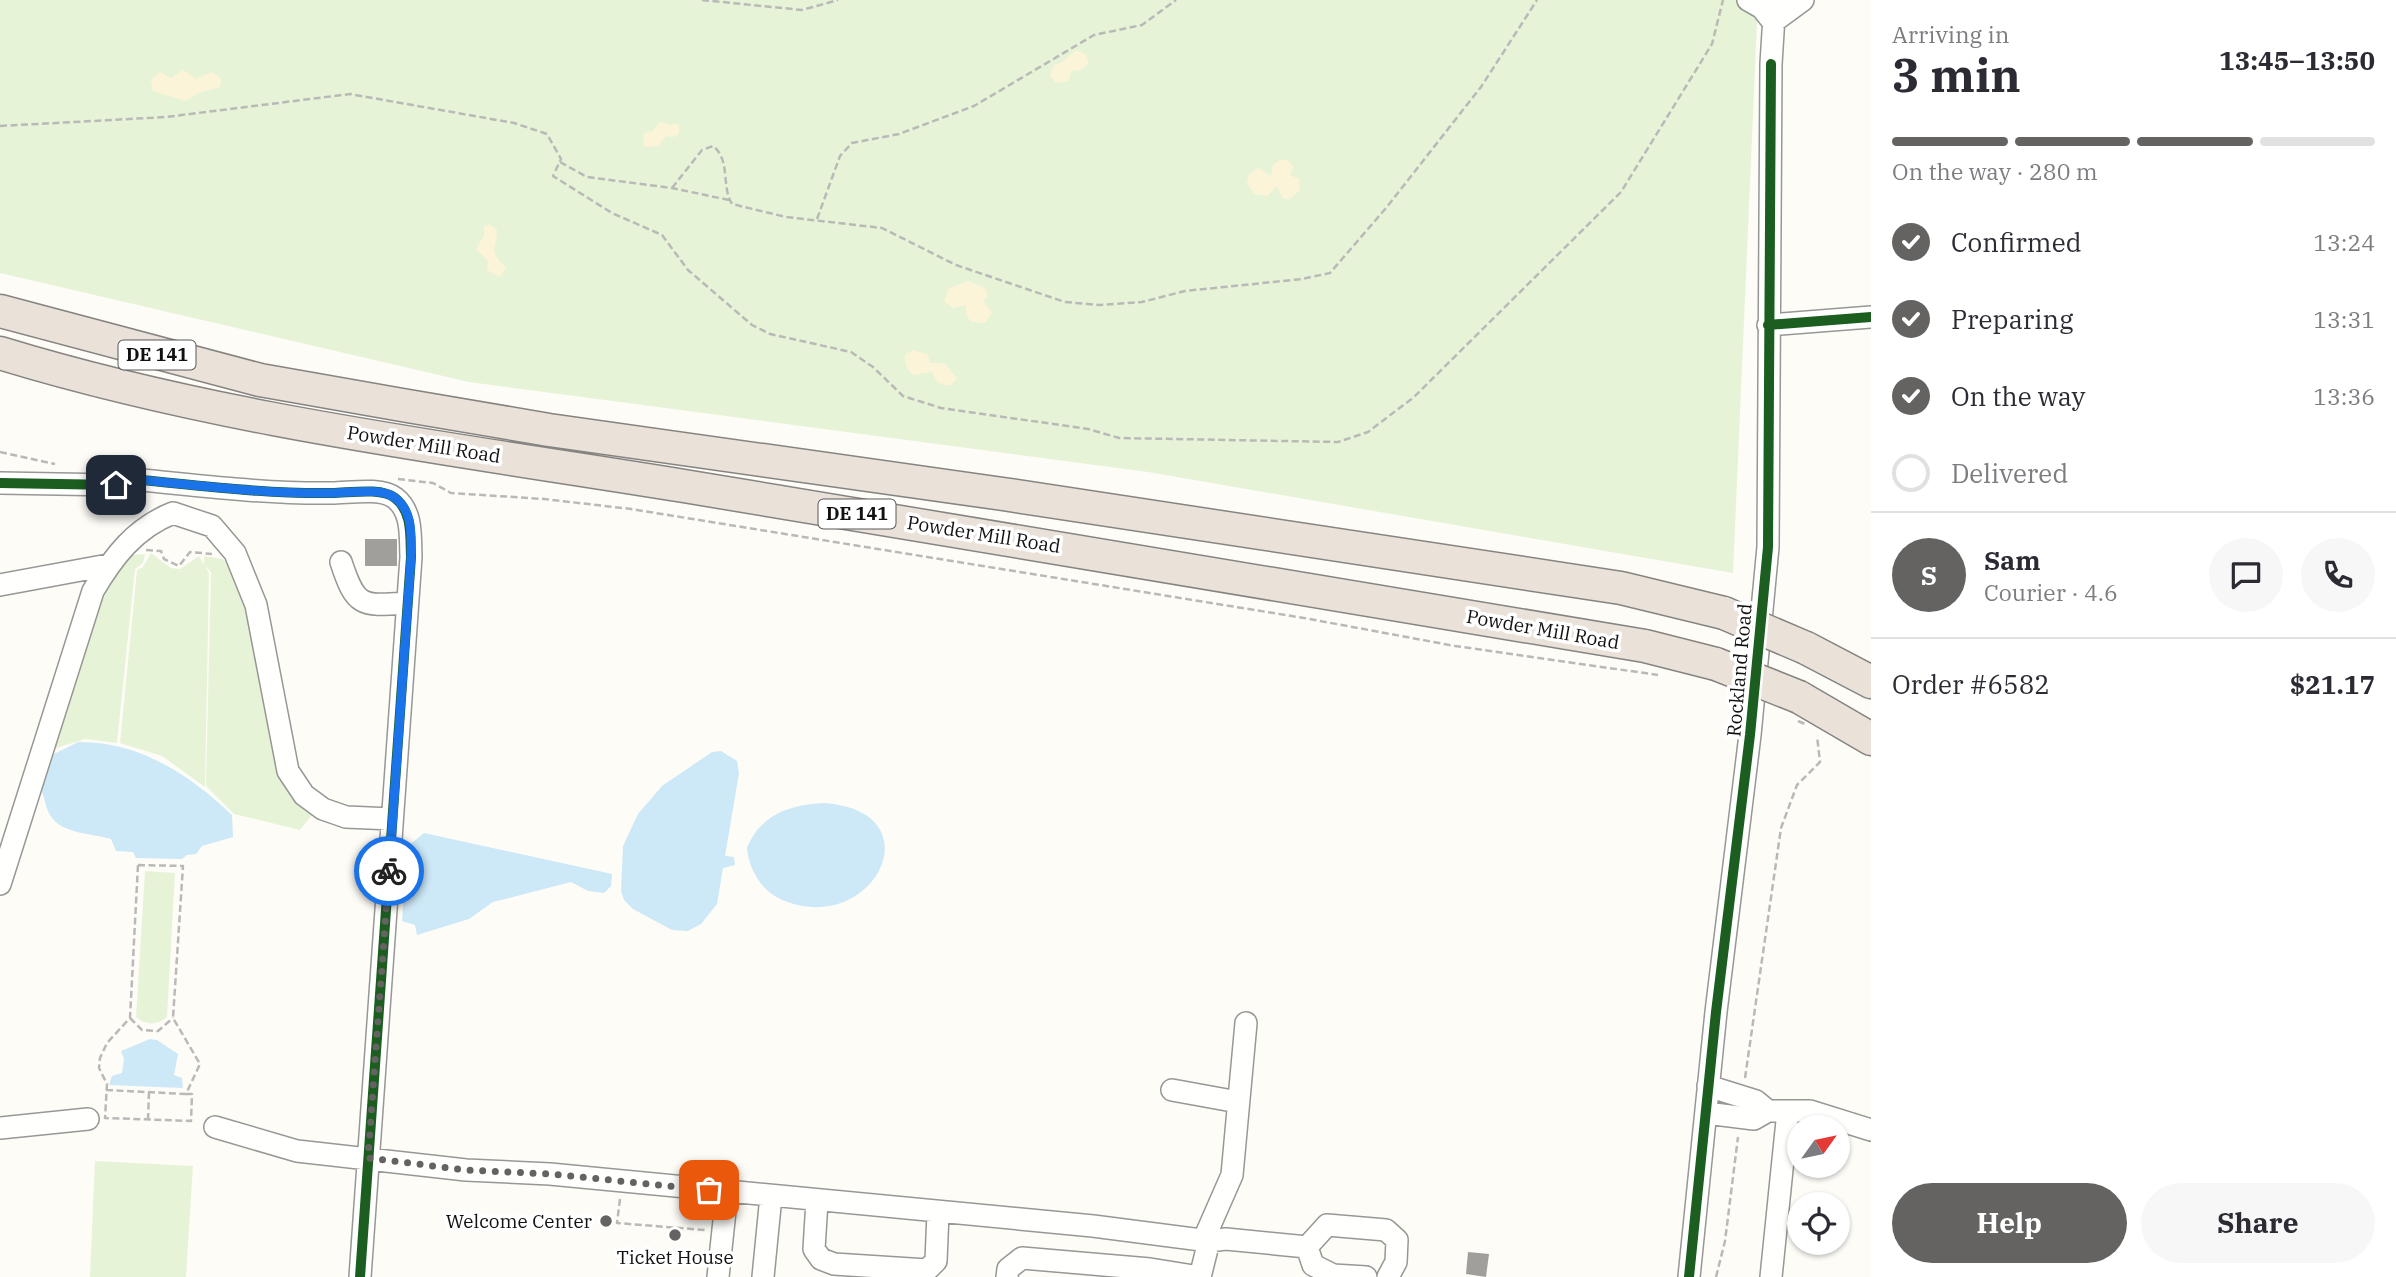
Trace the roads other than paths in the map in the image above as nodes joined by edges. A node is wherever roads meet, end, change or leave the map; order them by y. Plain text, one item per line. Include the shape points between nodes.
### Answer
1 (1748, 0) edge
2 (1775, 0) edge
3 (1803, 0) edge
4 (1773, 22) junction
5 (0, 312) edge
6 (1871, 317) edge
7 (1768, 325) junction
8 (0, 353) edge
9 (0, 483) edge
10 (113, 559) junction
11 (341, 562) dead end
12 (0, 585) edge
13 (407, 603) junction
14 (1871, 682) edge
15 (1871, 739) edge
16 (392, 819) junction
17 (0, 884) edge
18 (1246, 1023) dead end
19 (1709, 1086) junction
20 (1172, 1090) dead end
21 (1238, 1102) junction
22 (1741, 1107) junction
23 (1778, 1111) junction
24 (1706, 1113) junction
25 (88, 1119) dead end
26 (215, 1127) dead end
27 (0, 1128) edge
28 (1871, 1130) edge
29 (368, 1158) junction
30 (727, 1192) junction
31 (771, 1196) junction
32 (817, 1201) junction
33 (938, 1213) junction
34 (1209, 1241) junction
35 (1307, 1247) junction
36 (1149, 1273) edge
37 (360, 1277) edge
38 (718, 1277) edge
39 (763, 1277) edge
40 (1007, 1277) edge
41 (1200, 1277) edge
42 (1366, 1277) edge
43 (1388, 1277) edge
44 (1689, 1277) edge
45 (1771, 1277) edge

1 - 4 street
2 - 4 street, Rockland Road
3 - 4 street
4 - 7 street, Rockland Road
5 - 14 highway, Powder Mill Road / DE 141, bridge via 260,380 401,405 1621,588 1724,613
6 - 7 street
7 - 19 street, Rockland Road via 1768,547 1751,735
8 - 15 highway, Powder Mill Road / DE 141, bridge via 158,394 393,440 1645,646 1716,664 1802,711
9 - 13 street via 116,485 141,480 301,494 394,496 410,523
10 - 12 street
10 - 16 street via 150,522 173,513 212,526 238,561 256,605 288,771 304,795 323,809 346,817
10 - 17 street via 93,591
11 - 13 street via 350,589 361,601
13 - 16 street
16 - 29 street
18 - 21 street
19 - 22 street
19 - 24 street, Rockland Road
20 - 21 street
21 - 34 street via 1231,1175 1207,1232
22 - 23 street via 1754,1119
22 - 24 street
23 - 28 street via 1810,1111
23 - 45 street
24 - 44 street, Rockland Road
25 - 27 street
26 - 29 street via 297,1151
29 - 30 street
29 - 37 street
30 - 31 street
30 - 38 street
31 - 32 street
31 - 39 street
32 - 33 street
32 - 33 street via 814,1249 821,1259 834,1264 927,1270 936,1261
33 - 34 street
34 - 35 street
34 - 41 street
35 - 42 street via 1313,1265 1333,1275
35 - 43 street via 1327,1225 1386,1230 1397,1240 1396,1262
36 - 40 street via 1022,1258 1008,1269
36 - 41 street

